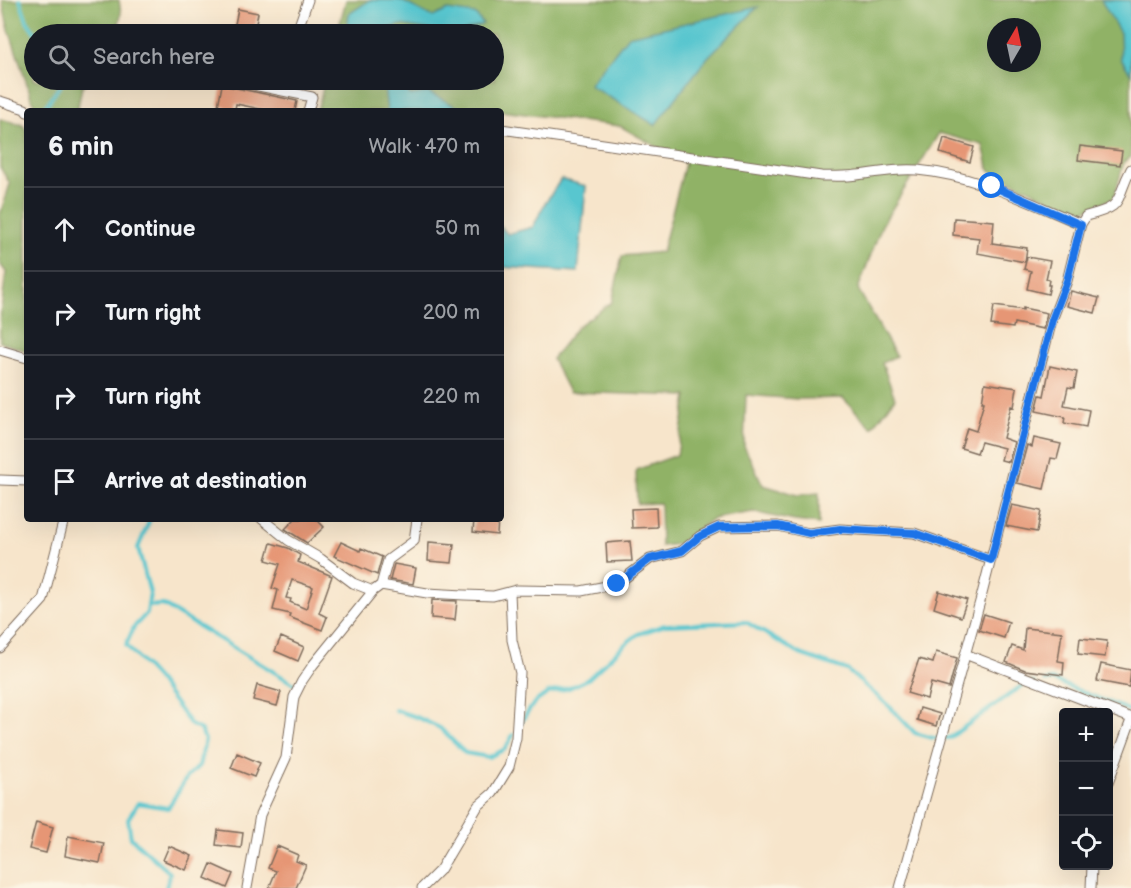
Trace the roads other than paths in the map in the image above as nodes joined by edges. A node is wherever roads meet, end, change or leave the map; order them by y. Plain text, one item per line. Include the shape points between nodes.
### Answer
1 (308, 0) edge
2 (300, 24) edge
3 (277, 90) edge
4 (0, 101) edge
5 (309, 108) edge
6 (24, 109) edge
7 (504, 129) edge
8 (1131, 169) edge
9 (1081, 225) junction
10 (0, 350) edge
11 (24, 357) edge
12 (0, 480) edge
13 (24, 481) edge
14 (63, 522) edge
15 (266, 522) edge
16 (417, 522) edge
17 (991, 560) junction
18 (377, 588) junction
19 (510, 592) junction
20 (0, 648) edge
21 (965, 654) junction
22 (1131, 719) edge
23 (1113, 769) edge
24 (1092, 870) edge
25 (247, 888) edge
26 (422, 888) edge
27 (900, 888) edge
28 (1091, 888) edge

1 - 2 street
3 - 5 street via 312,97
4 - 6 street
7 - 9 street via 821,176 916,170 970,179
8 - 9 street via 1117,204 1086,216
9 - 17 street via 1052,320
10 - 11 street
12 - 13 street
14 - 20 street via 43,600
15 - 18 street via 354,583
16 - 18 street via 414,541 388,560
17 - 19 street via 914,533 840,529 809,533 778,526 719,527 682,551 650,559 617,584 581,591
17 - 21 street
18 - 19 street via 494,596
18 - 25 street via 313,665 294,697 286,758 260,815
19 - 26 street via 512,640 520,673 516,738 509,767 493,793 478,806 440,870
21 - 22 street
21 - 27 street
22 - 23 street
24 - 28 street

